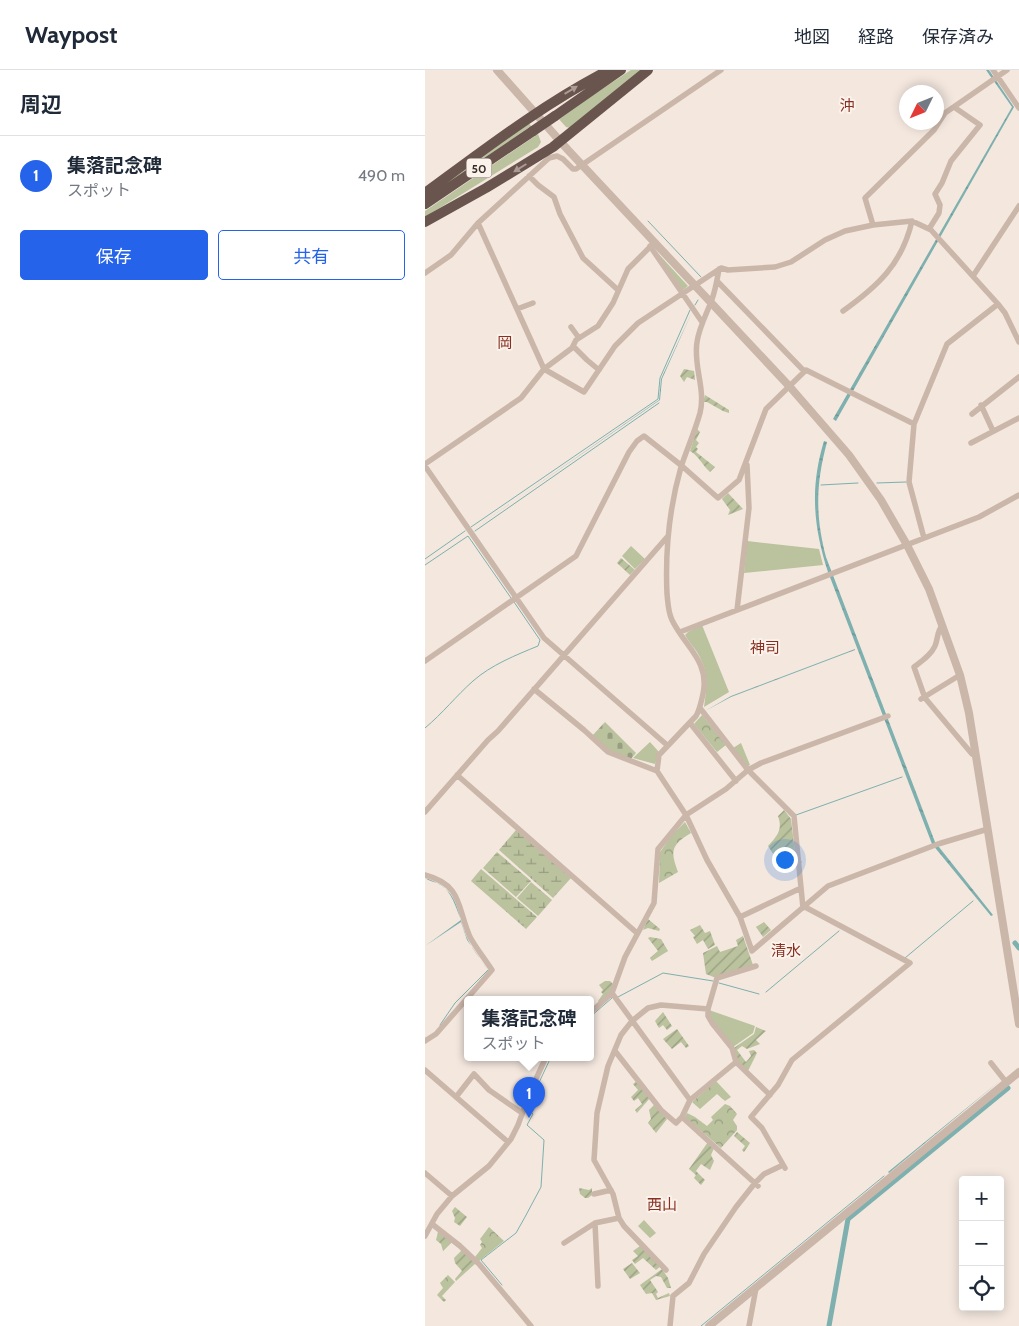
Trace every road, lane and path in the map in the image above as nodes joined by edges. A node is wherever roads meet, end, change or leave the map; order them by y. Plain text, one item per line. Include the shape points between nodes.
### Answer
1 (497, 70) edge
2 (609, 70) edge
3 (621, 70) edge
4 (648, 70) edge
5 (721, 70) edge
6 (993, 70) edge
7 (1007, 70) edge
8 (998, 77) junction
9 (954, 106) junction
10 (1019, 108) edge
11 (535, 113) junction
12 (561, 141) junction
13 (583, 165) junction
14 (529, 176) junction
15 (425, 193) edge
16 (425, 204) edge
17 (1019, 206) edge
18 (913, 221) junction
19 (425, 222) edge
20 (478, 223) junction
21 (873, 225) junction
22 (929, 229) junction
23 (653, 244) junction
24 (719, 269) junction
25 (425, 273) edge
26 (973, 276) junction
27 (717, 281) junction
28 (695, 285) junction
29 (618, 290) junction
30 (683, 294) junction
31 (711, 302) junction
32 (533, 303) dead end
33 (998, 304) junction
34 (517, 309) junction
35 (843, 311) dead end
36 (702, 322) junction
37 (571, 327) dead end
38 (579, 338) junction
39 (1019, 342) edge
40 (573, 346) junction
41 (544, 369) junction
42 (599, 370) junction
43 (805, 371) junction
44 (1019, 378) edge
45 (790, 387) junction
46 (981, 406) junction
47 (972, 414) dead end
48 (1019, 418) edge
49 (914, 424) junction
50 (993, 431) junction
51 (971, 443) dead end
52 (747, 464) junction
53 (425, 465) edge
54 (682, 466) junction
55 (1019, 495) edge
56 (667, 536) junction
57 (924, 538) junction
58 (907, 545) junction
59 (516, 599) junction
60 (737, 610) junction
61 (942, 626) junction
62 (680, 632) junction
63 (563, 655) junction
64 (425, 661) edge
65 (960, 675) junction
66 (534, 689) junction
67 (923, 699) junction
68 (700, 708) junction
69 (885, 717) dead end
70 (690, 723) junction
71 (667, 745) junction
72 (971, 754) dead end
73 (748, 770) junction
74 (657, 771) junction
75 (457, 775) junction
76 (736, 781) junction
77 (425, 812) edge
78 (686, 815) junction
79 (988, 829) junction
80 (775, 862) dead end
81 (799, 862) junction
82 (425, 875) edge
83 (801, 888) junction
84 (804, 908) junction
85 (739, 917) junction
86 (637, 933) junction
87 (756, 966) dead end
88 (612, 993) junction
89 (469, 996) edge
90 (464, 1002) edge
91 (594, 1009) edge
92 (708, 1009) junction
93 (632, 1021) junction
94 (1019, 1024) edge
95 (425, 1041) edge
96 (615, 1051) junction
97 (544, 1061) edge
98 (736, 1062) junction
99 (991, 1063) dead end
100 (425, 1070) edge
101 (1019, 1072) edge
102 (1006, 1082) junction
103 (770, 1095) junction
104 (456, 1097) junction
105 (690, 1100) junction
106 (522, 1113) junction
107 (682, 1117) junction
108 (508, 1142) junction
109 (425, 1173) edge
110 (756, 1184) junction
111 (611, 1190) junction
112 (594, 1194) dead end
113 (453, 1196) junction
114 (619, 1218) junction
115 (595, 1223) junction
116 (432, 1224) junction
117 (425, 1236) edge
118 (563, 1243) dead end
119 (666, 1270) dead end
120 (598, 1286) dead end
121 (755, 1288) junction
122 (531, 1326) edge
123 (670, 1326) edge
124 (709, 1326) edge
125 (749, 1326) edge

1 - 11 street
11 -> 2 highway via 573,88
3 - 16 highway, 50, bridge
4 - 12 highway
5 - 13 street
6 - 8 street
7 - 8 street
8 - 9 street
8 - 10 street
9 - 21 street via 865,198
9 - 22 street via 979,125 947,168 935,194 939,213
11 - 12 street
11 - 15 highway
12 - 13 street
12 -> 19 highway
13 - 14 street via 573,169 557,156 549,158
13 - 23 street
14 - 20 street
14 - 29 street via 553,197 583,258
17 - 26 street
18 - 21 street
18 - 22 street
18 - 35 street via 908,240 888,274
20 - 25 street via 451,255
20 - 34 street
21 - 24 street via 845,231 791,262 775,267
22 - 26 street
23 - 28 street
23 - 29 street via 628,269
23 - 30 street
24 - 27 street
24 - 28 street
26 - 33 street
27 - 31 street
27 - 43 street
28 - 30 street
28 - 31 street
29 - 38 street via 598,326
30 - 36 street
30 - 42 street via 638,323 615,346
31 - 36 street
31 - 45 street
32 - 34 street
33 - 39 street
33 - 49 street via 947,344
34 - 41 street
36 - 54 street via 696,361 702,389 700,412
37 - 38 street
38 - 40 street
40 - 41 street
40 - 42 street
41 - 42 street via 584,392
41 - 53 street via 521,398
43 - 45 street
43 - 49 street
44 - 46 street
45 - 52 street via 766,409
45 - 58 street via 849,455 881,500
46 - 47 street
46 - 50 street
48 - 50 street
49 - 57 street via 909,482
50 - 51 street
52 - 54 street via 739,480 718,498
52 - 60 street via 749,508
53 - 59 street
54 - 56 street
54 - 59 street via 644,436 637,441 576,556
55 - 57 street via 979,517
56 - 62 street via 668,607
56 - 63 street
57 - 58 street
58 - 60 street
58 - 61 street via 929,589
59 - 63 street via 544,638
59 - 64 street
60 - 62 street
61 - 65 street
61 - 67 street via 933,650 914,667
62 - 68 street via 705,676
63 - 66 street
63 - 71 street
65 - 67 street
65 - 79 street
66 - 74 street via 608,752
66 - 75 street
67 - 72 street
68 - 70 street
68 - 73 street
69 - 73 street
70 - 71 street
70 - 76 street
71 - 74 street via 659,755
73 - 76 street
73 - 81 street via 793,816
74 - 78 street
75 - 77 street
75 - 86 street
76 - 78 street
78 - 85 street
78 - 86 street via 658,849 654,903
79 - 84 street via 935,845 828,886
79 - 94 street
80 - 81 street
81 - 83 street
82 - 89 street via 441,880 453,892 470,937 492,970
83 - 84 street
83 - 85 street
84 - 85 street via 752,951
84 - 103 street via 910,963 792,1060
86 - 88 street
87 - 92 street via 717,978
88 - 91 street
88 - 93 street
90 - 95 street via 436,1034
92 - 93 street via 661,1005 648,1008
92 - 98 street via 711,1023 732,1048
93 - 96 street via 621,1035
93 - 105 street
96 - 107 street via 672,1122 676,1123
96 - 111 street via 603,1084 593,1151 594,1160
97 - 106 street
98 - 103 street
98 - 105 street
99 - 102 street
100 - 104 street
101 - 102 street
102 - 121 street
103 - 110 street via 751,1117 762,1128 784,1166 764,1174
104 - 106 street via 474,1074 489,1090
104 - 108 street
105 - 107 street
106 - 108 street
107 - 110 street
108 - 113 street via 489,1166
109 - 113 street
110 - 123 street via 704,1254 689,1283 673,1296
111 - 112 street
111 - 114 street
113 - 116 street
114 - 115 street
114 - 119 street
115 - 118 street
115 - 120 street
116 - 117 street
116 - 122 street via 479,1264
121 - 124 street
121 - 125 street

